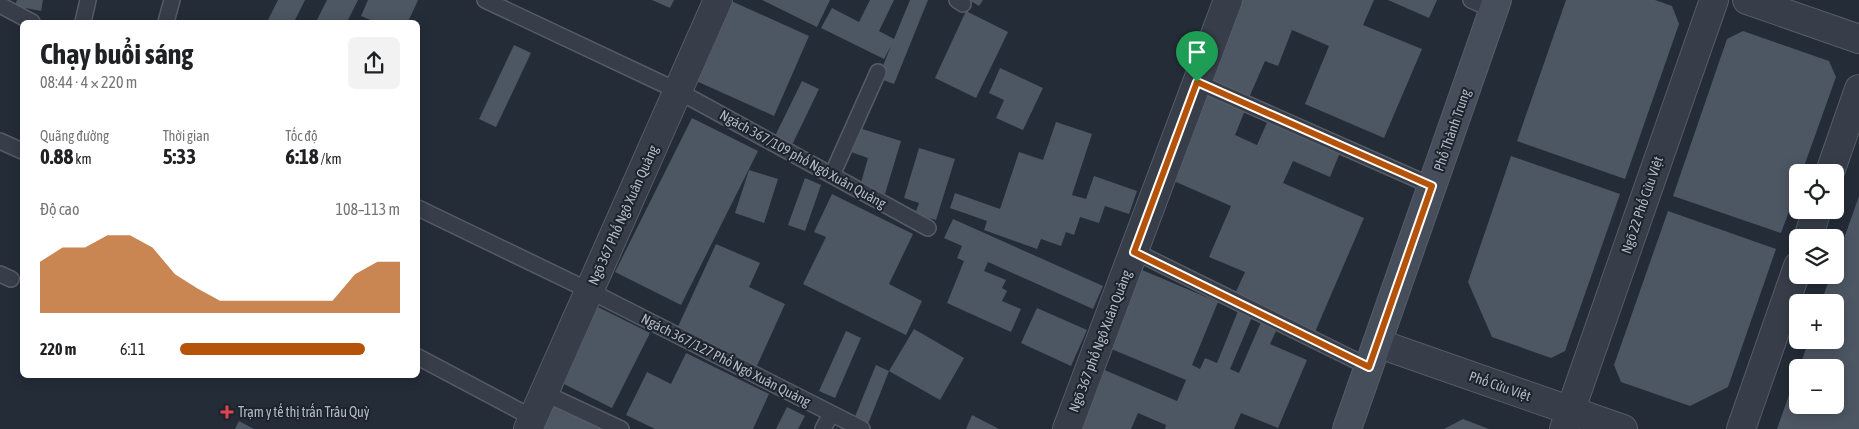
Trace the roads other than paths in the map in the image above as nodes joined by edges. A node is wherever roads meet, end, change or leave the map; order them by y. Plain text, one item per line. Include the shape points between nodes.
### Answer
1 (88, 0) edge
2 (172, 0) edge
3 (485, 0) edge
4 (718, 0) edge
5 (1228, 0) edge
6 (1714, 0) edge
7 (1747, 0) edge
8 (1487, 3) edge
9 (0, 5) edge
10 (28, 20) edge
11 (83, 20) edge
12 (167, 20) edge
13 (1859, 39) edge
14 (878, 72) dead end
15 (1197, 82) junction
16 (1859, 89) edge
17 (678, 91) junction
18 (0, 141) edge
19 (20, 150) edge
20 (1833, 164) edge
21 (832, 175) junction
22 (1432, 186) junction
23 (420, 209) edge
24 (928, 228) dead end
25 (1134, 252) junction
26 (1792, 284) edge
27 (590, 291) junction
28 (1373, 355) junction
29 (420, 358) edge
30 (544, 393) junction
31 (831, 414) junction
32 (1567, 420) edge
33 (531, 424) edge
34 (621, 429) edge
35 (823, 429) edge
36 (862, 429) edge
37 (1067, 429) edge
38 (1347, 429) edge
39 (1623, 429) edge
40 (1741, 429) edge

1 - 11 lane
2 - 12 lane
3 - 17 lane, Ngách 367/109 phố Ngô Xuân Quảng
4 - 17 street, Ngõ 367 Phố Ngô Xuân Quảng
5 - 15 street, Ngõ 367 phố Ngô Xuân Quảng
6 - 32 street, Ngõ 22 Phố Cửu Việt
7 - 13 street
8 - 22 main road, Phố Thành Trung
9 - 10 lane
14 - 21 lane
15 - 22 lane
15 - 25 street, Ngõ 367 phố Ngô Xuân Quảng
16 - 20 street
17 - 21 lane, Ngách 367/109 phố Ngô Xuân Quảng
17 - 27 street, Ngõ 367 Phố Ngô Xuân Quảng
18 - 19 lane
21 - 24 lane, Ngách 367/109 phố Ngô Xuân Quảng
22 - 28 main road, Phố Thành Trung
23 - 27 lane, Ngách 367/127 Phố Ngô Xuân Quảng
25 - 28 lane
25 - 37 street, Ngõ 367 phố Ngô Xuân Quảng
26 - 40 street
27 - 30 street, Ngõ 367 Phố Ngô Xuân Quảng
27 - 31 lane, Ngách 367/127 Phố Ngô Xuân Quảng
28 - 32 street, Phố Cửu Việt
28 - 38 main road, Phố Thành Trung
29 - 33 lane
30 - 33 street, Ngõ 367 Phố Ngô Xuân Quảng
30 - 34 lane
31 - 35 lane
31 - 36 lane, Ngách 367/127 Phố Ngô Xuân Quảng
32 - 39 street, Phố Cửu Việt

